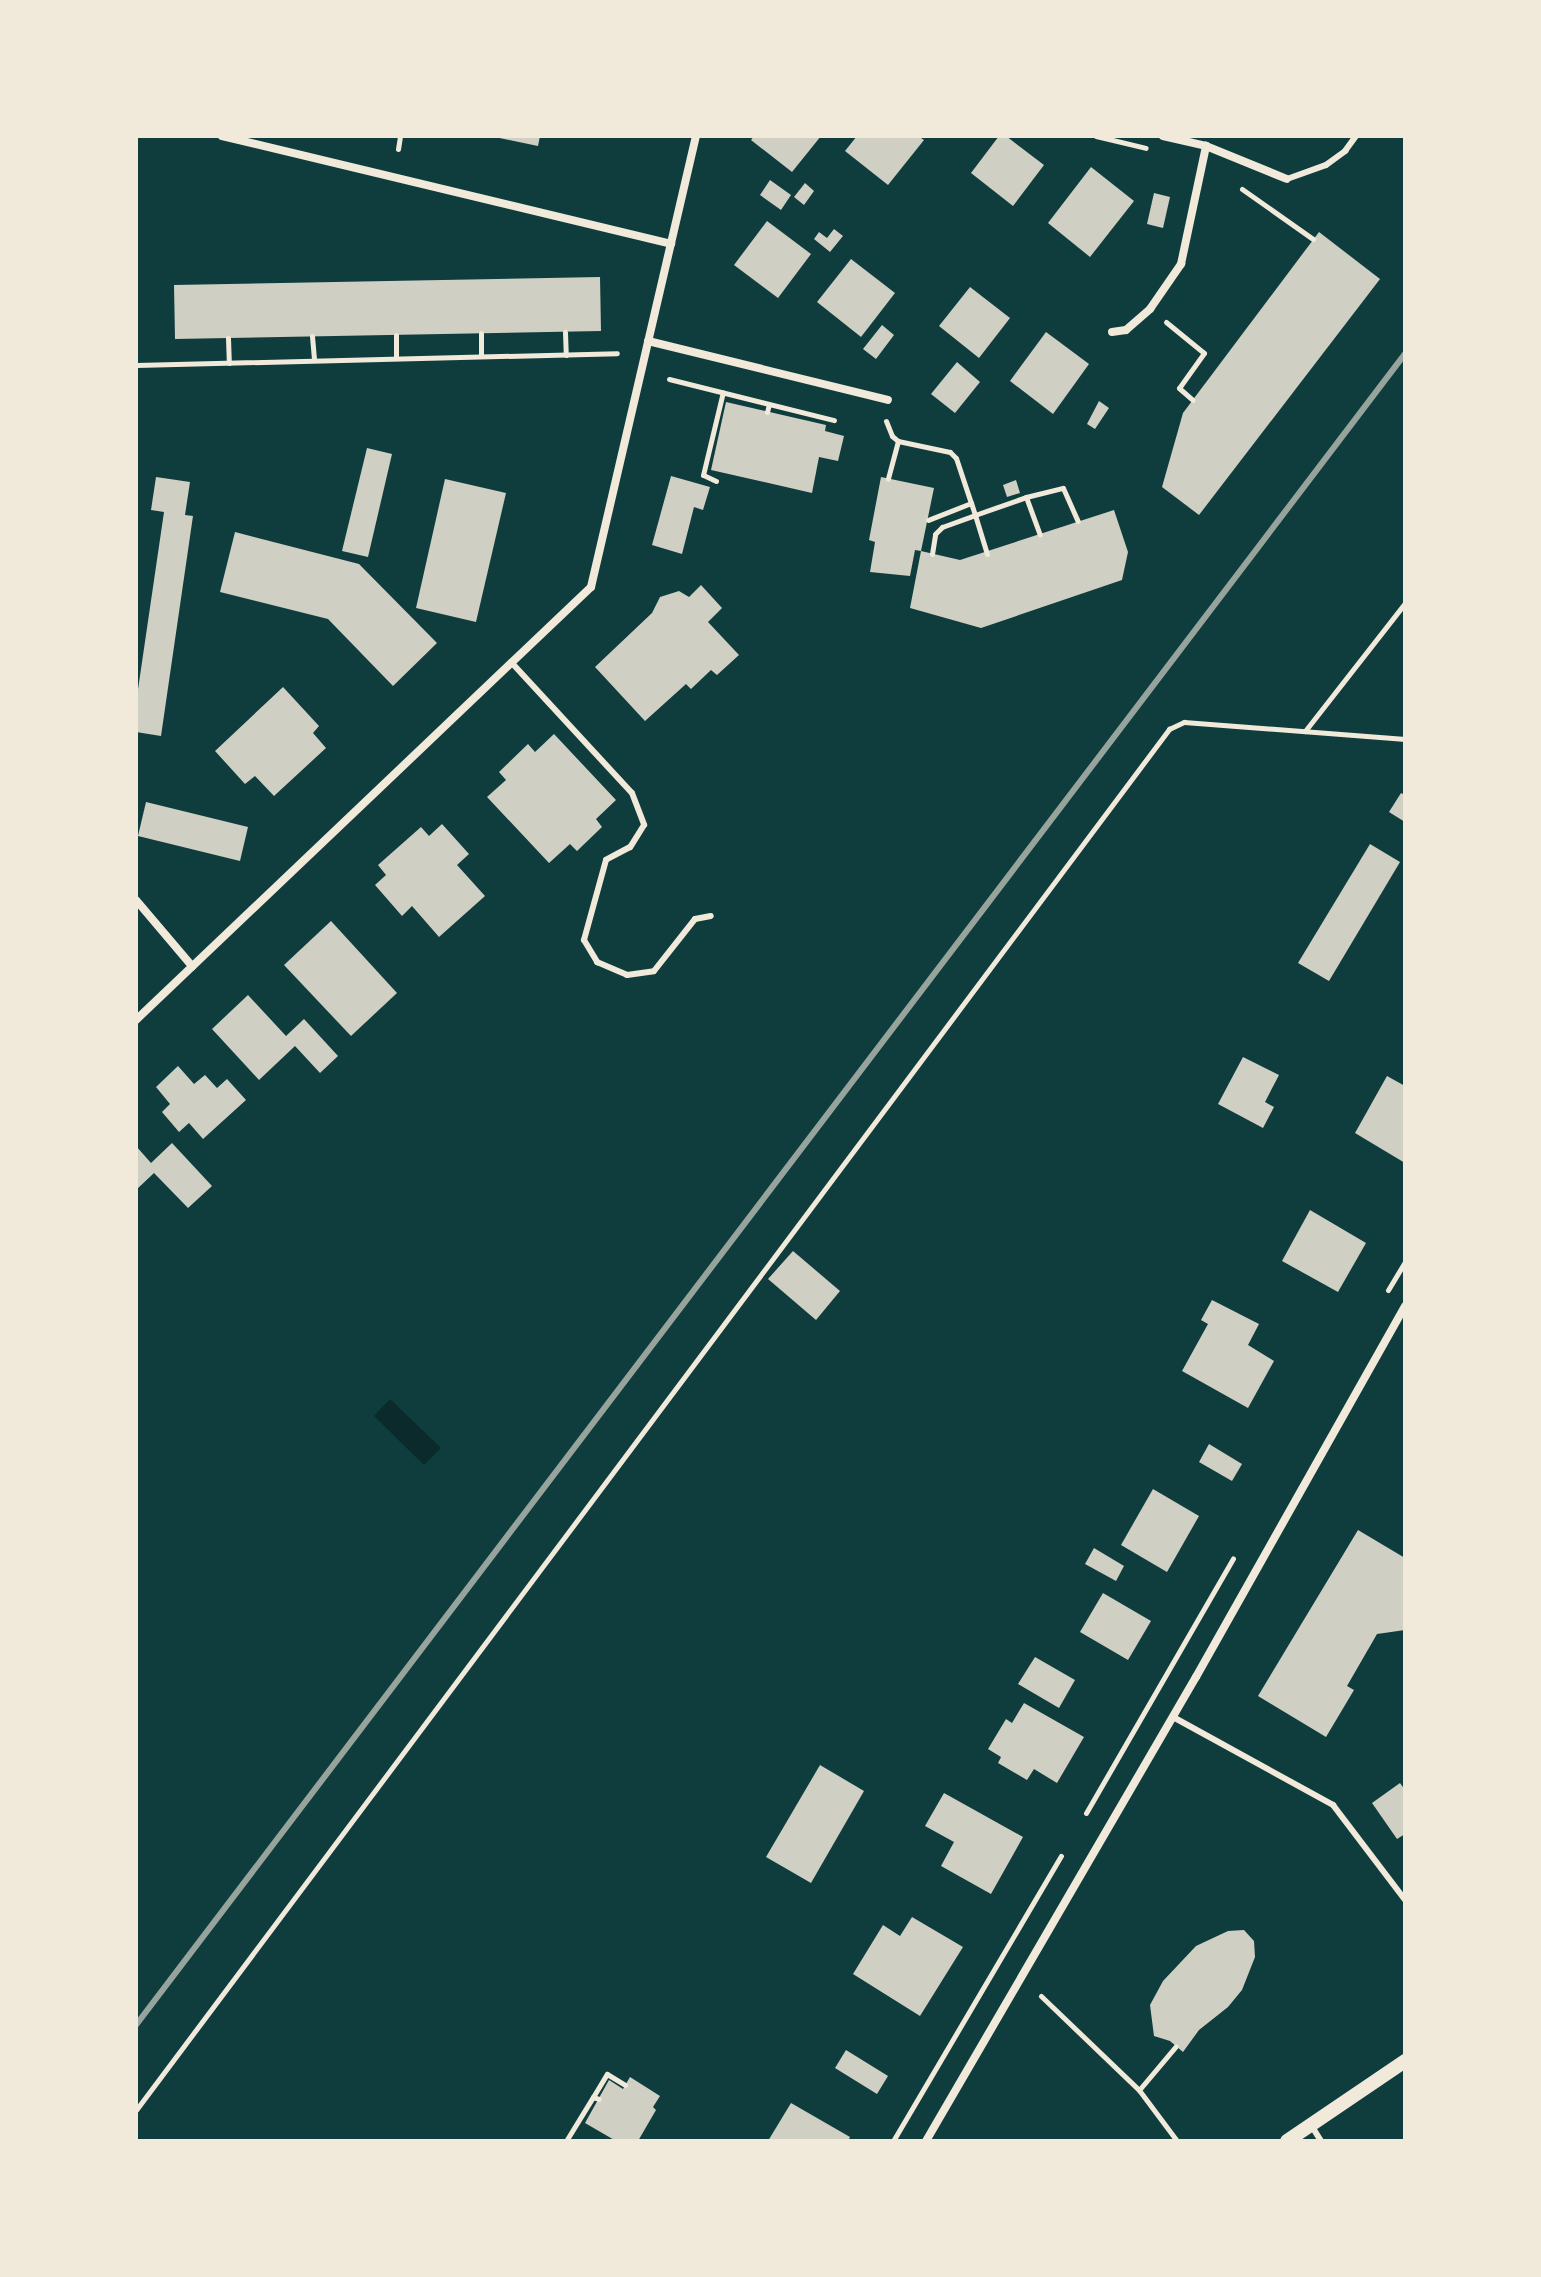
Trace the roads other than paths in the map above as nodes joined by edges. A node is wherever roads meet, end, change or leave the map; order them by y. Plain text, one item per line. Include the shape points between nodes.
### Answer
1 (222, 136) edge
2 (696, 136) edge
3 (1163, 136) edge
4 (1356, 136) edge
5 (1206, 146) junction
6 (1287, 179) joint
7 (671, 244) junction
8 (1112, 332) dead end
9 (648, 341) junction
10 (888, 400) road end
11 (511, 662) junction
12 (136, 900) edge
13 (711, 916) dead end
14 (192, 966) junction
15 (136, 1020) edge
16 (1405, 1306) edge
17 (1173, 1717) junction
18 (1405, 1900) edge
19 (1405, 2061) edge
20 (1311, 2125) junction
21 (926, 2141) edge
22 (1287, 2141) edge
23 (1321, 2141) edge

1 - 7 street
2 - 7 street
3 - 5 street
4 - 6 lane via 1326,165
5 - 6 street
5 - 8 street via 1181,264 1150,309 1126,330
7 - 9 street
9 - 10 street
9 - 11 street via 591,587
11 - 13 lane via 632,793 644,825 630,847 606,860 584,940 597,962 627,975 654,971 695,919
11 - 14 street
12 - 14 street
14 - 15 street
16 - 17 street
17 - 18 lane via 1333,1805
17 - 21 street
19 - 20 street
20 - 22 street
20 - 23 lane

